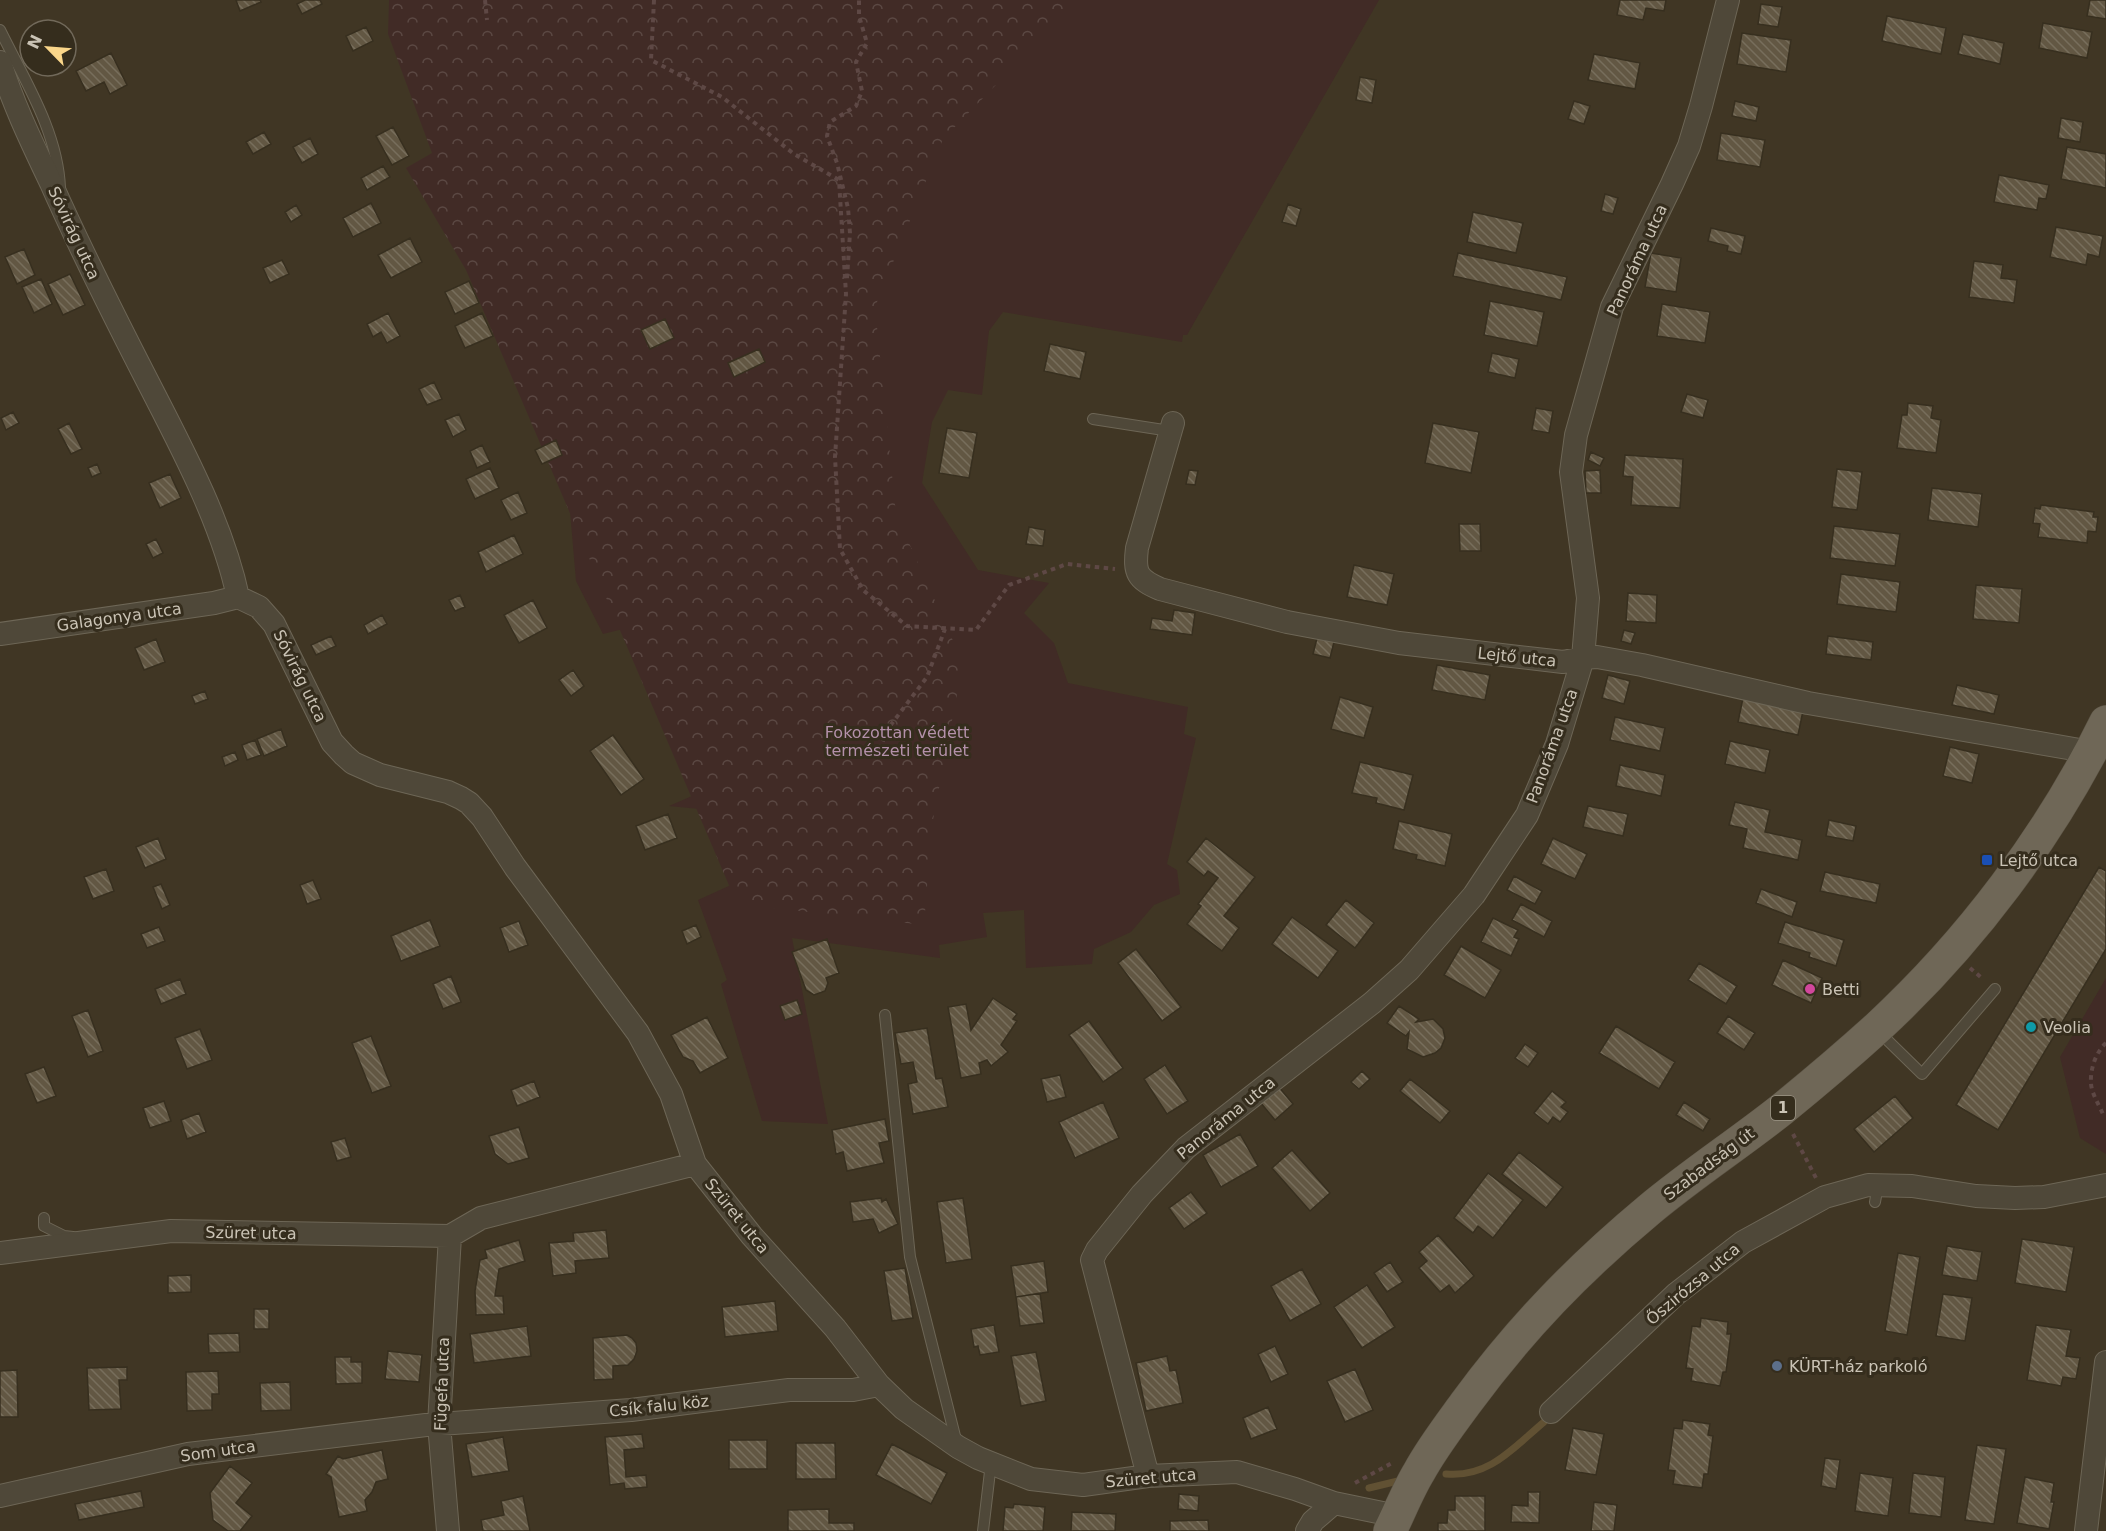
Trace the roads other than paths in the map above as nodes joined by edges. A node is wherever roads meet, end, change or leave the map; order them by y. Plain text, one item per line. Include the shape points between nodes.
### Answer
1 (1728, 0) edge
2 (0, 30) edge
3 (0, 62) edge
4 (60, 205) junction
5 (1093, 419) dead end
6 (1171, 427) joint
7 (238, 597) junction
8 (0, 634) edge
9 (1583, 658) junction
10 (2106, 722) edge
11 (2091, 752) junction
12 (1995, 989) dead end
13 (885, 1015) dead end
14 (1876, 1029) junction
15 (694, 1164) junction
16 (2106, 1185) edge
17 (44, 1218) dead end
18 (450, 1236) junction
19 (94, 1241) junction
20 (0, 1253) edge
21 (2106, 1362) edge
22 (879, 1384) junction
23 (1551, 1412) dead end
24 (439, 1424) junction
25 (958, 1447) junction
26 (991, 1463) junction
27 (1148, 1476) junction
28 (0, 1496) edge
29 (1334, 1503) junction
30 (1394, 1524) edge
31 (448, 1531) edge
32 (983, 1531) edge
33 (1307, 1531) edge
34 (2086, 1531) edge

1 - 9 street, Panoráma utca via 1689,146 1612,307 1576,435 1571,472 1588,598
2 - 4 lane via 51,141 59,173
3 - 4 street, Sóvirág utca via 12,99
4 - 7 street, Sóvirág utca via 178,440 208,507
5 - 6 lane
6 - 9 street, Lejtő utca via 1137,548 1136,571 1144,582 1287,622 1399,643 1563,662
7 - 8 street, Galagonya utca
7 - 15 street, Sóvirág utca via 259,607 274,624 332,742 344,756 380,775 461,798 482,817 638,1033 671,1094
9 - 11 street, Lejtő utca via 1642,665 1808,703
9 - 27 street, Panoráma utca via 1557,744 1527,815 1474,895 1409,970 1372,1003 1186,1148 1097,1250 1092,1260
10 - 11 main road, Szabadság út / 1
11 - 14 main road, Szabadság út / 1 via 2042,835 1996,896 1951,952
12 - 14 lane via 1922,1074
13 - 25 lane via 910,1257
14 - 30 main road, Szabadság út / 1 via 1781,1110 1651,1208 1582,1267 1494,1364 1446,1429 1417,1473
15 - 18 street, Szüret utca via 481,1218
15 - 22 street, Szüret utca via 752,1236 836,1328
16 - 23 street, Őszirózsa utca via 2044,1197 2015,1198 1912,1186 1877,1194 1868,1185 1825,1197 1743,1242 1676,1294
17 - 19 lane via 44,1226 64,1236
18 - 19 street, Szüret utca via 171,1231
18 - 24 street, Fügefa utca
19 - 20 street, Szüret utca
21 - 34 street
22 - 24 street, Csík falu köz via 853,1390 789,1390 631,1410
22 - 25 street, Szüret utca via 904,1409
24 - 28 street, Som utca via 188,1454
24 - 31 street, Fügefa utca
25 - 26 street, Szüret utca
26 - 27 street, Szüret utca via 1031,1479 1083,1485
26 - 32 lane
27 - 29 street, Szüret utca via 1237,1472
29 - 30 street, Szüret utca
29 - 33 street

